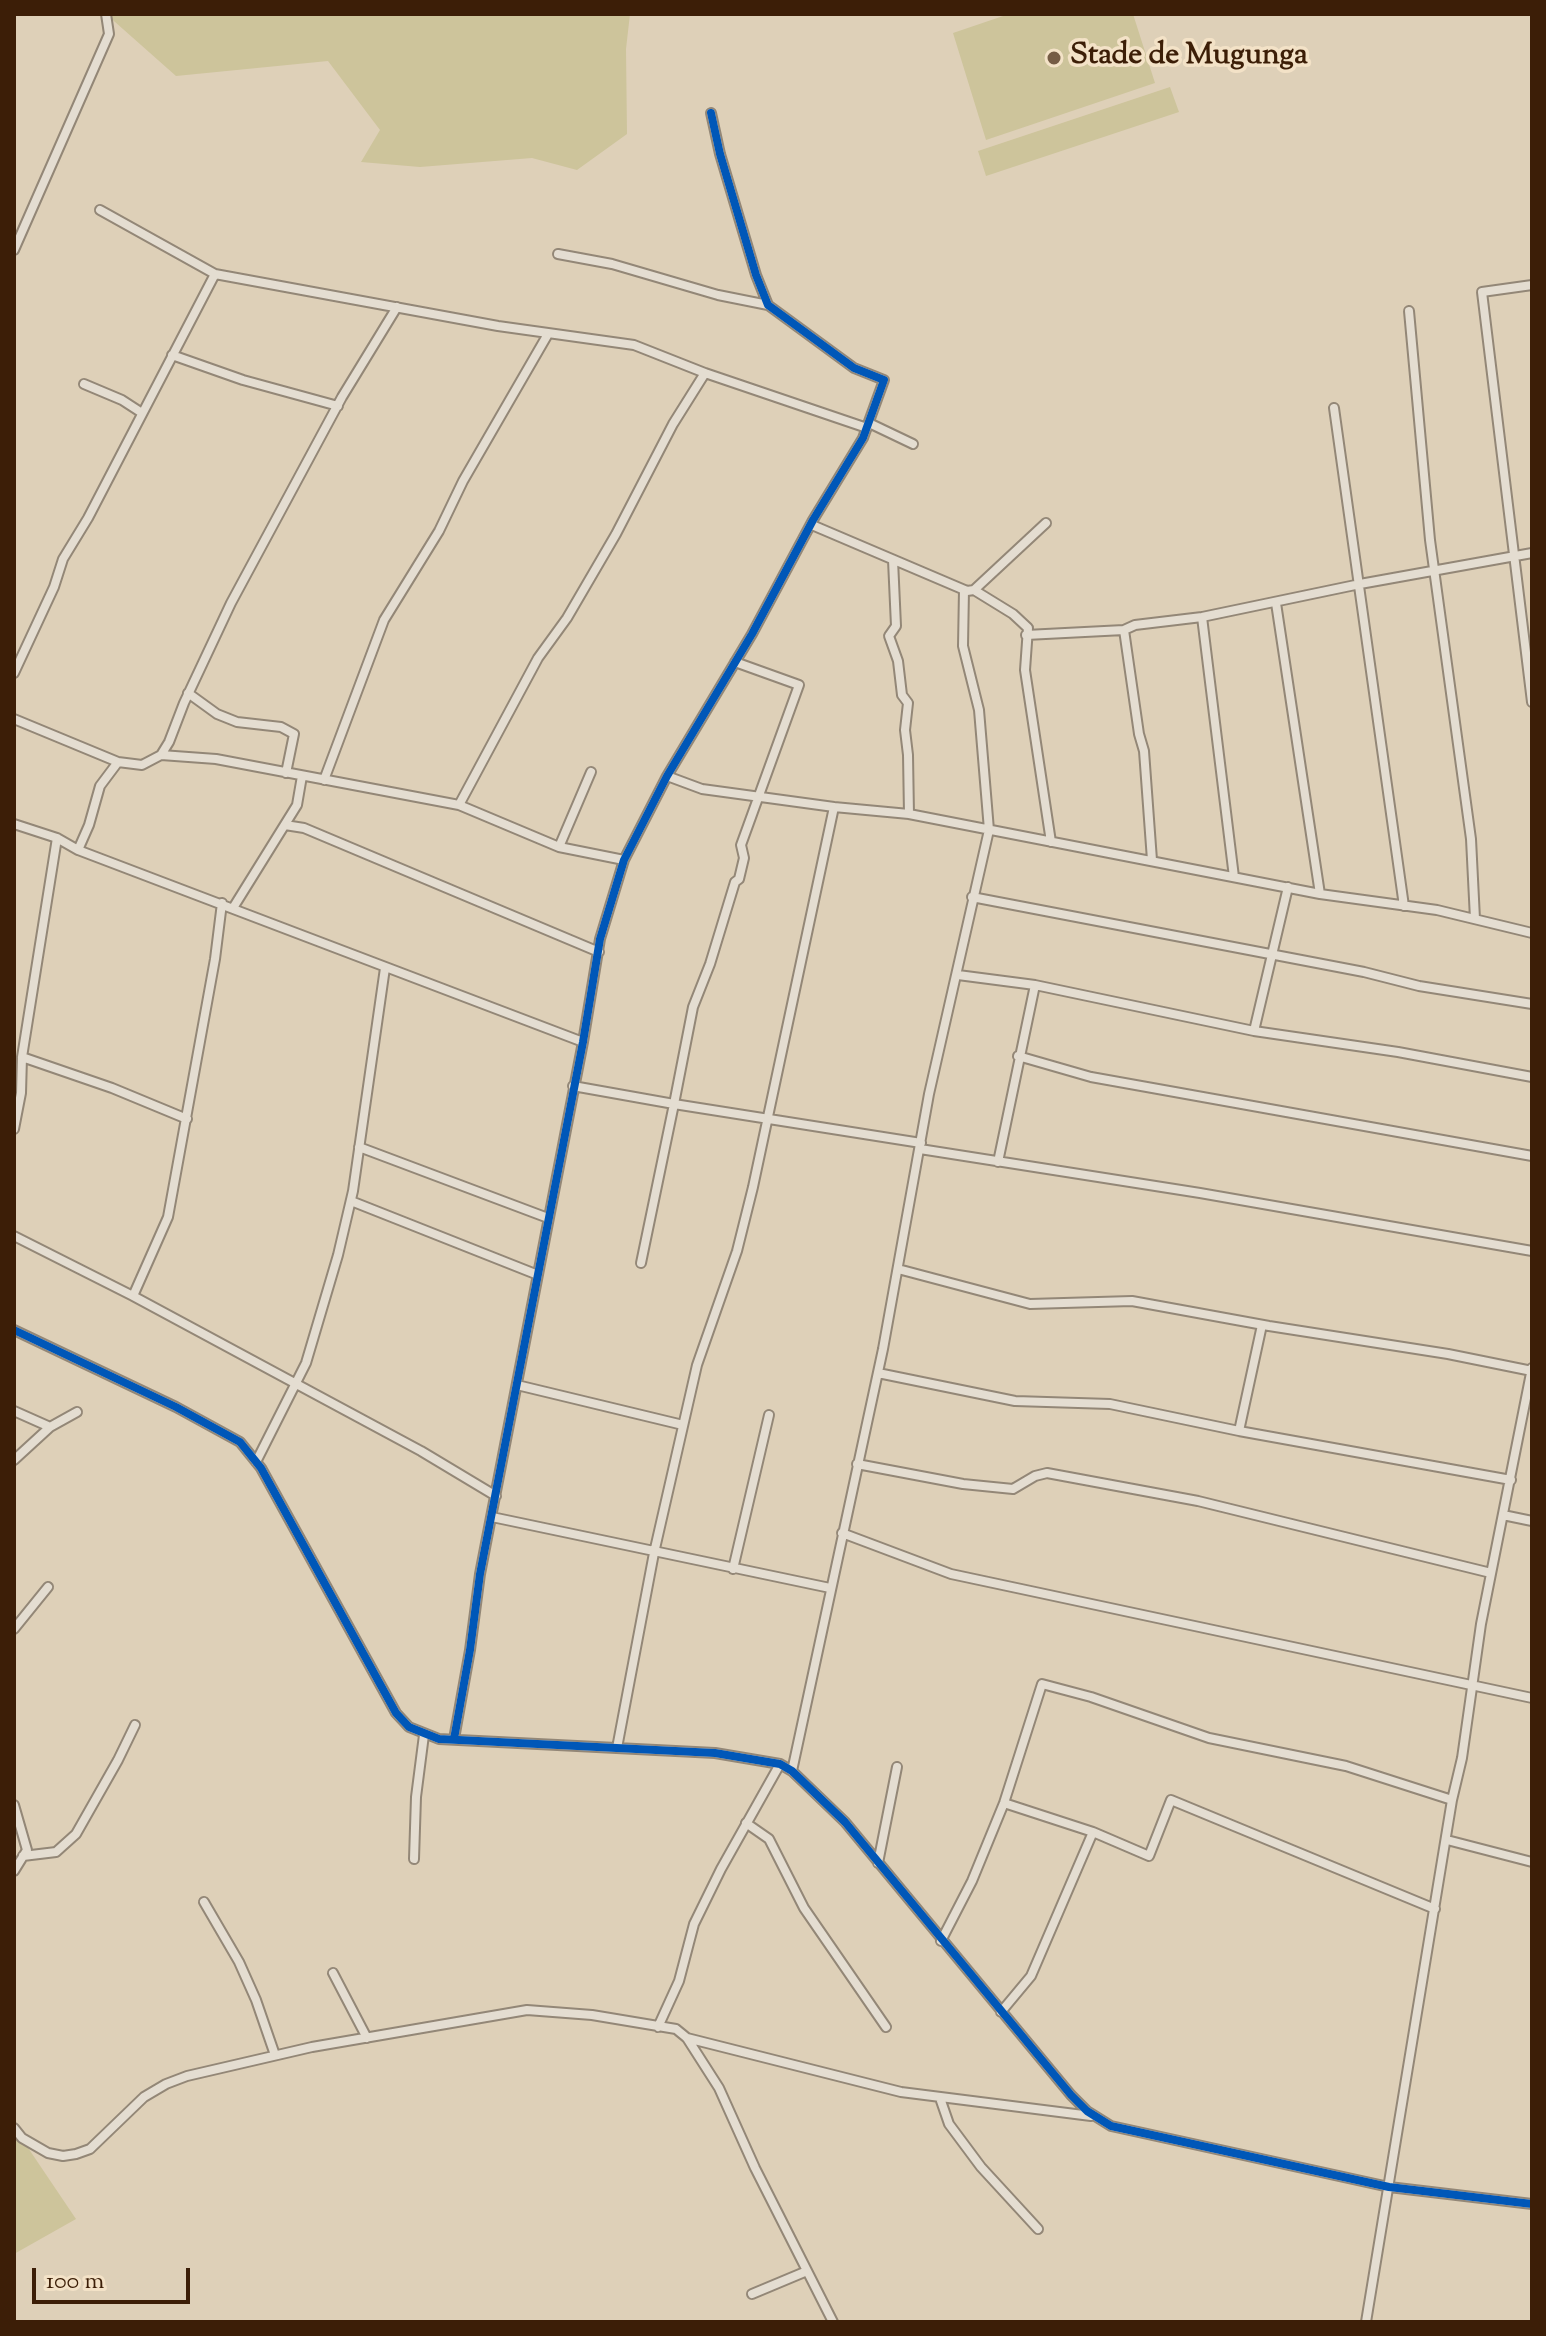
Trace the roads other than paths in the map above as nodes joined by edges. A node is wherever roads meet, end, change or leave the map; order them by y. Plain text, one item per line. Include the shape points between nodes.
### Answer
1 (106, 14) edge
2 (711, 113) dead end
3 (100, 210) dead end
4 (14, 250) edge
5 (558, 254) dead end
6 (215, 274) junction
7 (1532, 285) edge
8 (768, 305) junction
9 (397, 307) junction
10 (1409, 311) dead end
11 (548, 334) junction
12 (172, 355) junction
13 (705, 373) junction
14 (84, 384) dead end
15 (338, 406) junction
16 (1334, 408) dead end
17 (142, 413) junction
18 (868, 426) junction
19 (913, 444) dead end
20 (1046, 523) dead end
21 (812, 525) junction
22 (1532, 553) edge
23 (1514, 556) junction
24 (893, 560) junction
25 (1435, 571) junction
26 (1360, 584) junction
27 (964, 590) junction
28 (974, 590) junction
29 (1276, 603) junction
30 (1202, 617) junction
31 (1124, 630) junction
32 (1026, 635) junction
33 (735, 662) junction
34 (14, 673) edge
35 (188, 693) junction
36 (1532, 702) edge
37 (14, 719) edge
38 (161, 755) junction
39 (118, 762) junction
40 (591, 772) dead end
41 (286, 773) junction
42 (302, 776) junction
43 (667, 776) junction
44 (324, 780) junction
45 (758, 796) junction
46 (459, 805) junction
47 (834, 807) junction
48 (909, 814) junction
49 (14, 824) edge
50 (285, 825) junction
51 (989, 830) junction
52 (57, 838) junction
53 (1051, 842) junction
54 (559, 847) junction
55 (78, 850) junction
56 (624, 860) junction
57 (1152, 860) junction
58 (1234, 877) junction
59 (1288, 887) junction
60 (1320, 894) junction
61 (972, 897) junction
62 (222, 903) junction
63 (1404, 906) junction
64 (233, 908) junction
65 (1475, 919) junction
66 (1532, 933) edge
67 (599, 952) junction
68 (1272, 956) junction
69 (385, 968) junction
70 (958, 975) junction
71 (1035, 985) junction
72 (1532, 1004) edge
73 (1254, 1031) junction
74 (583, 1042) junction
75 (1018, 1056) junction
76 (22, 1057) junction
77 (1532, 1077) edge
78 (573, 1086) junction
79 (674, 1104) junction
80 (187, 1119) junction
81 (768, 1119) junction
82 (14, 1129) edge
83 (920, 1146) junction
84 (359, 1147) junction
85 (1532, 1156) edge
86 (998, 1162) junction
87 (351, 1201) junction
88 (548, 1218) junction
89 (14, 1236) edge
90 (1532, 1251) edge
91 (641, 1263) dead end
92 (898, 1269) junction
93 (538, 1275) junction
94 (133, 1296) junction
95 (1262, 1325) junction
96 (14, 1330) edge
97 (1532, 1369) edge
98 (878, 1373) junction
99 (297, 1384) junction
100 (517, 1385) junction
101 (14, 1411) edge
102 (77, 1412) dead end
103 (769, 1415) dead end
104 (1527, 1424) edge
105 (683, 1425) junction
106 (50, 1427) junction
107 (1239, 1431) junction
108 (14, 1460) edge
109 (256, 1462) junction
110 (857, 1464) junction
111 (1511, 1480) junction
112 (496, 1496) junction
113 (1503, 1515) junction
114 (492, 1517) junction
115 (1532, 1521) edge
116 (842, 1533) junction
117 (654, 1553) junction
118 (733, 1569) junction
119 (1491, 1573) junction
120 (48, 1587) dead end
121 (830, 1588) junction
122 (14, 1629) edge
123 (1473, 1686) junction
124 (1532, 1698) edge
125 (135, 1725) dead end
126 (424, 1735) junction
127 (454, 1739) junction
128 (617, 1748) junction
129 (780, 1764) junction
130 (897, 1767) dead end
131 (792, 1771) junction
132 (1452, 1800) junction
133 (1004, 1803) junction
134 (14, 1805) edge
135 (746, 1823) junction
136 (1093, 1832) junction
137 (1447, 1840) junction
138 (23, 1856) junction
139 (414, 1859) dead end
140 (1532, 1862) edge
141 (878, 1863) junction
142 (14, 1871) edge
143 (204, 1902) dead end
144 (1435, 1909) junction
145 (941, 1941) junction
146 (333, 1973) dead end
147 (1001, 2012) junction
148 (658, 2027) junction
149 (886, 2027) dead end
150 (367, 2038) junction
151 (687, 2038) junction
152 (275, 2055) junction
153 (940, 2098) junction
154 (1096, 2116) junction
155 (14, 2128) edge
156 (1389, 2187) junction
157 (1532, 2204) edge
158 (1038, 2229) dead end
159 (807, 2271) junction
160 (752, 2294) dead end
161 (833, 2322) edge
162 (1366, 2322) edge

1 - 4 street via 109,34
2 - 8 street
3 - 6 street
5 - 8 street
6 - 9 street
6 - 12 street
7 - 23 street via 1482,292
8 - 18 street via 854,368 884,380
9 - 11 street
9 - 15 street
10 - 25 street
11 - 13 street via 634,345
11 - 44 street via 384,620
12 - 15 street
12 - 17 street
13 - 18 street
13 - 46 street via 567,618 538,658
14 - 17 street
15 - 35 street
16 - 26 street
17 - 34 street via 63,559
18 - 19 street
18 - 21 street
20 - 28 street
21 - 24 street
21 - 33 street
22 - 23 street
23 - 25 street
23 - 36 street
24 - 27 street
24 - 48 street via 896,626 889,636 908,703
25 - 26 street
25 - 65 street via 1471,839
26 - 29 street
26 - 63 street
27 - 28 street
27 - 51 street via 963,646 979,710
28 - 32 street via 1013,614 1028,628
29 - 30 street
29 - 60 street
30 - 31 street
30 - 58 street
31 - 32 street
31 - 57 street via 1144,751
32 - 53 street via 1025,670
33 - 43 street
33 - 45 street via 799,685
35 - 38 street
35 - 41 street via 237,722 281,727 294,734
37 - 39 street
38 - 39 street via 142,765
38 - 41 street
39 - 55 street via 100,786
40 - 54 street
41 - 42 street
42 - 44 street
42 - 50 street via 297,805
43 - 45 street via 702,789
43 - 56 street
44 - 46 street
45 - 47 street
45 - 79 street via 741,845 739,879 693,1007
46 - 54 street
47 - 48 street
47 - 81 street
48 - 51 street
49 - 52 street
50 - 64 street
50 - 67 street via 318,834
51 - 53 street
51 - 61 street
52 - 55 street
52 - 76 street
53 - 57 street
54 - 56 street
55 - 62 street
56 - 67 street
57 - 58 street
58 - 59 street
59 - 60 street
59 - 68 street
60 - 63 street
61 - 68 street
61 - 70 street
62 - 64 street
62 - 80 street
63 - 65 street
64 - 69 street
65 - 66 street
67 - 74 street
68 - 72 street
68 - 73 street
69 - 74 street
69 - 84 street
70 - 71 street
70 - 83 street
71 - 73 street
71 - 75 street
73 - 77 street
74 - 78 street
75 - 85 street via 1091,1077
75 - 86 street
76 - 80 street
76 - 82 street
78 - 79 street
78 - 88 street
79 - 81 street
79 - 91 street
80 - 94 street via 168,1217
81 - 83 street
81 - 105 street via 737,1251 697,1365
83 - 86 street
83 - 92 street
84 - 87 street
84 - 88 street
86 - 90 street
87 - 93 street
87 - 99 street
88 - 93 street
89 - 94 street
92 - 95 street via 1030,1304 1132,1301
92 - 98 street
93 - 100 street
94 - 99 street
95 - 97 street
95 - 107 street
96 - 109 street via 176,1407 240,1442
97 - 104 street
98 - 107 street via 1015,1401 1110,1404
98 - 110 street
99 - 109 street
99 - 112 street
100 - 105 street
100 - 112 street
101 - 106 street
102 - 106 street
103 - 118 street
104 - 111 street
105 - 117 street
106 - 108 street
107 - 111 street
109 - 126 street via 396,1713
110 - 116 street
110 - 119 street via 1013,1489 1047,1473 1198,1501
111 - 113 street
112 - 114 street
113 - 115 street
113 - 119 street
114 - 117 street
114 - 127 street
116 - 121 street
116 - 123 street via 951,1574
117 - 118 street
117 - 128 street
118 - 121 street
119 - 123 street
120 - 122 street
121 - 131 street
123 - 124 street
123 - 132 street
125 - 138 street via 76,1834 56,1852
126 - 127 street
126 - 139 street
127 - 128 street
128 - 129 street via 715,1753
129 - 131 street
129 - 135 street
130 - 141 street
131 - 141 street
132 - 133 street via 1346,1766 1209,1738 1042,1684
132 - 137 street
133 - 136 street
133 - 145 street
134 - 138 street via 27,1850
135 - 148 street via 694,1924 679,1981
135 - 149 street via 769,1839 804,1908
136 - 144 street via 1149,1856 1171,1800
136 - 147 street via 1031,1976
137 - 140 street
137 - 144 street
138 - 142 street
141 - 145 street
143 - 152 street via 239,1962
144 - 156 street
145 - 147 street
146 - 150 street
147 - 154 street via 1071,2095
148 - 150 street via 527,2010
148 - 151 street via 676,2029
150 - 152 street
151 - 153 street
151 - 159 street via 719,2088
152 - 155 street via 166,2084 144,2097 90,2149 76,2154 48,2153
153 - 154 street
153 - 158 street via 949,2124 981,2167
154 - 156 street via 1133,2132
156 - 157 street
156 - 162 street
159 - 160 street
159 - 161 street

